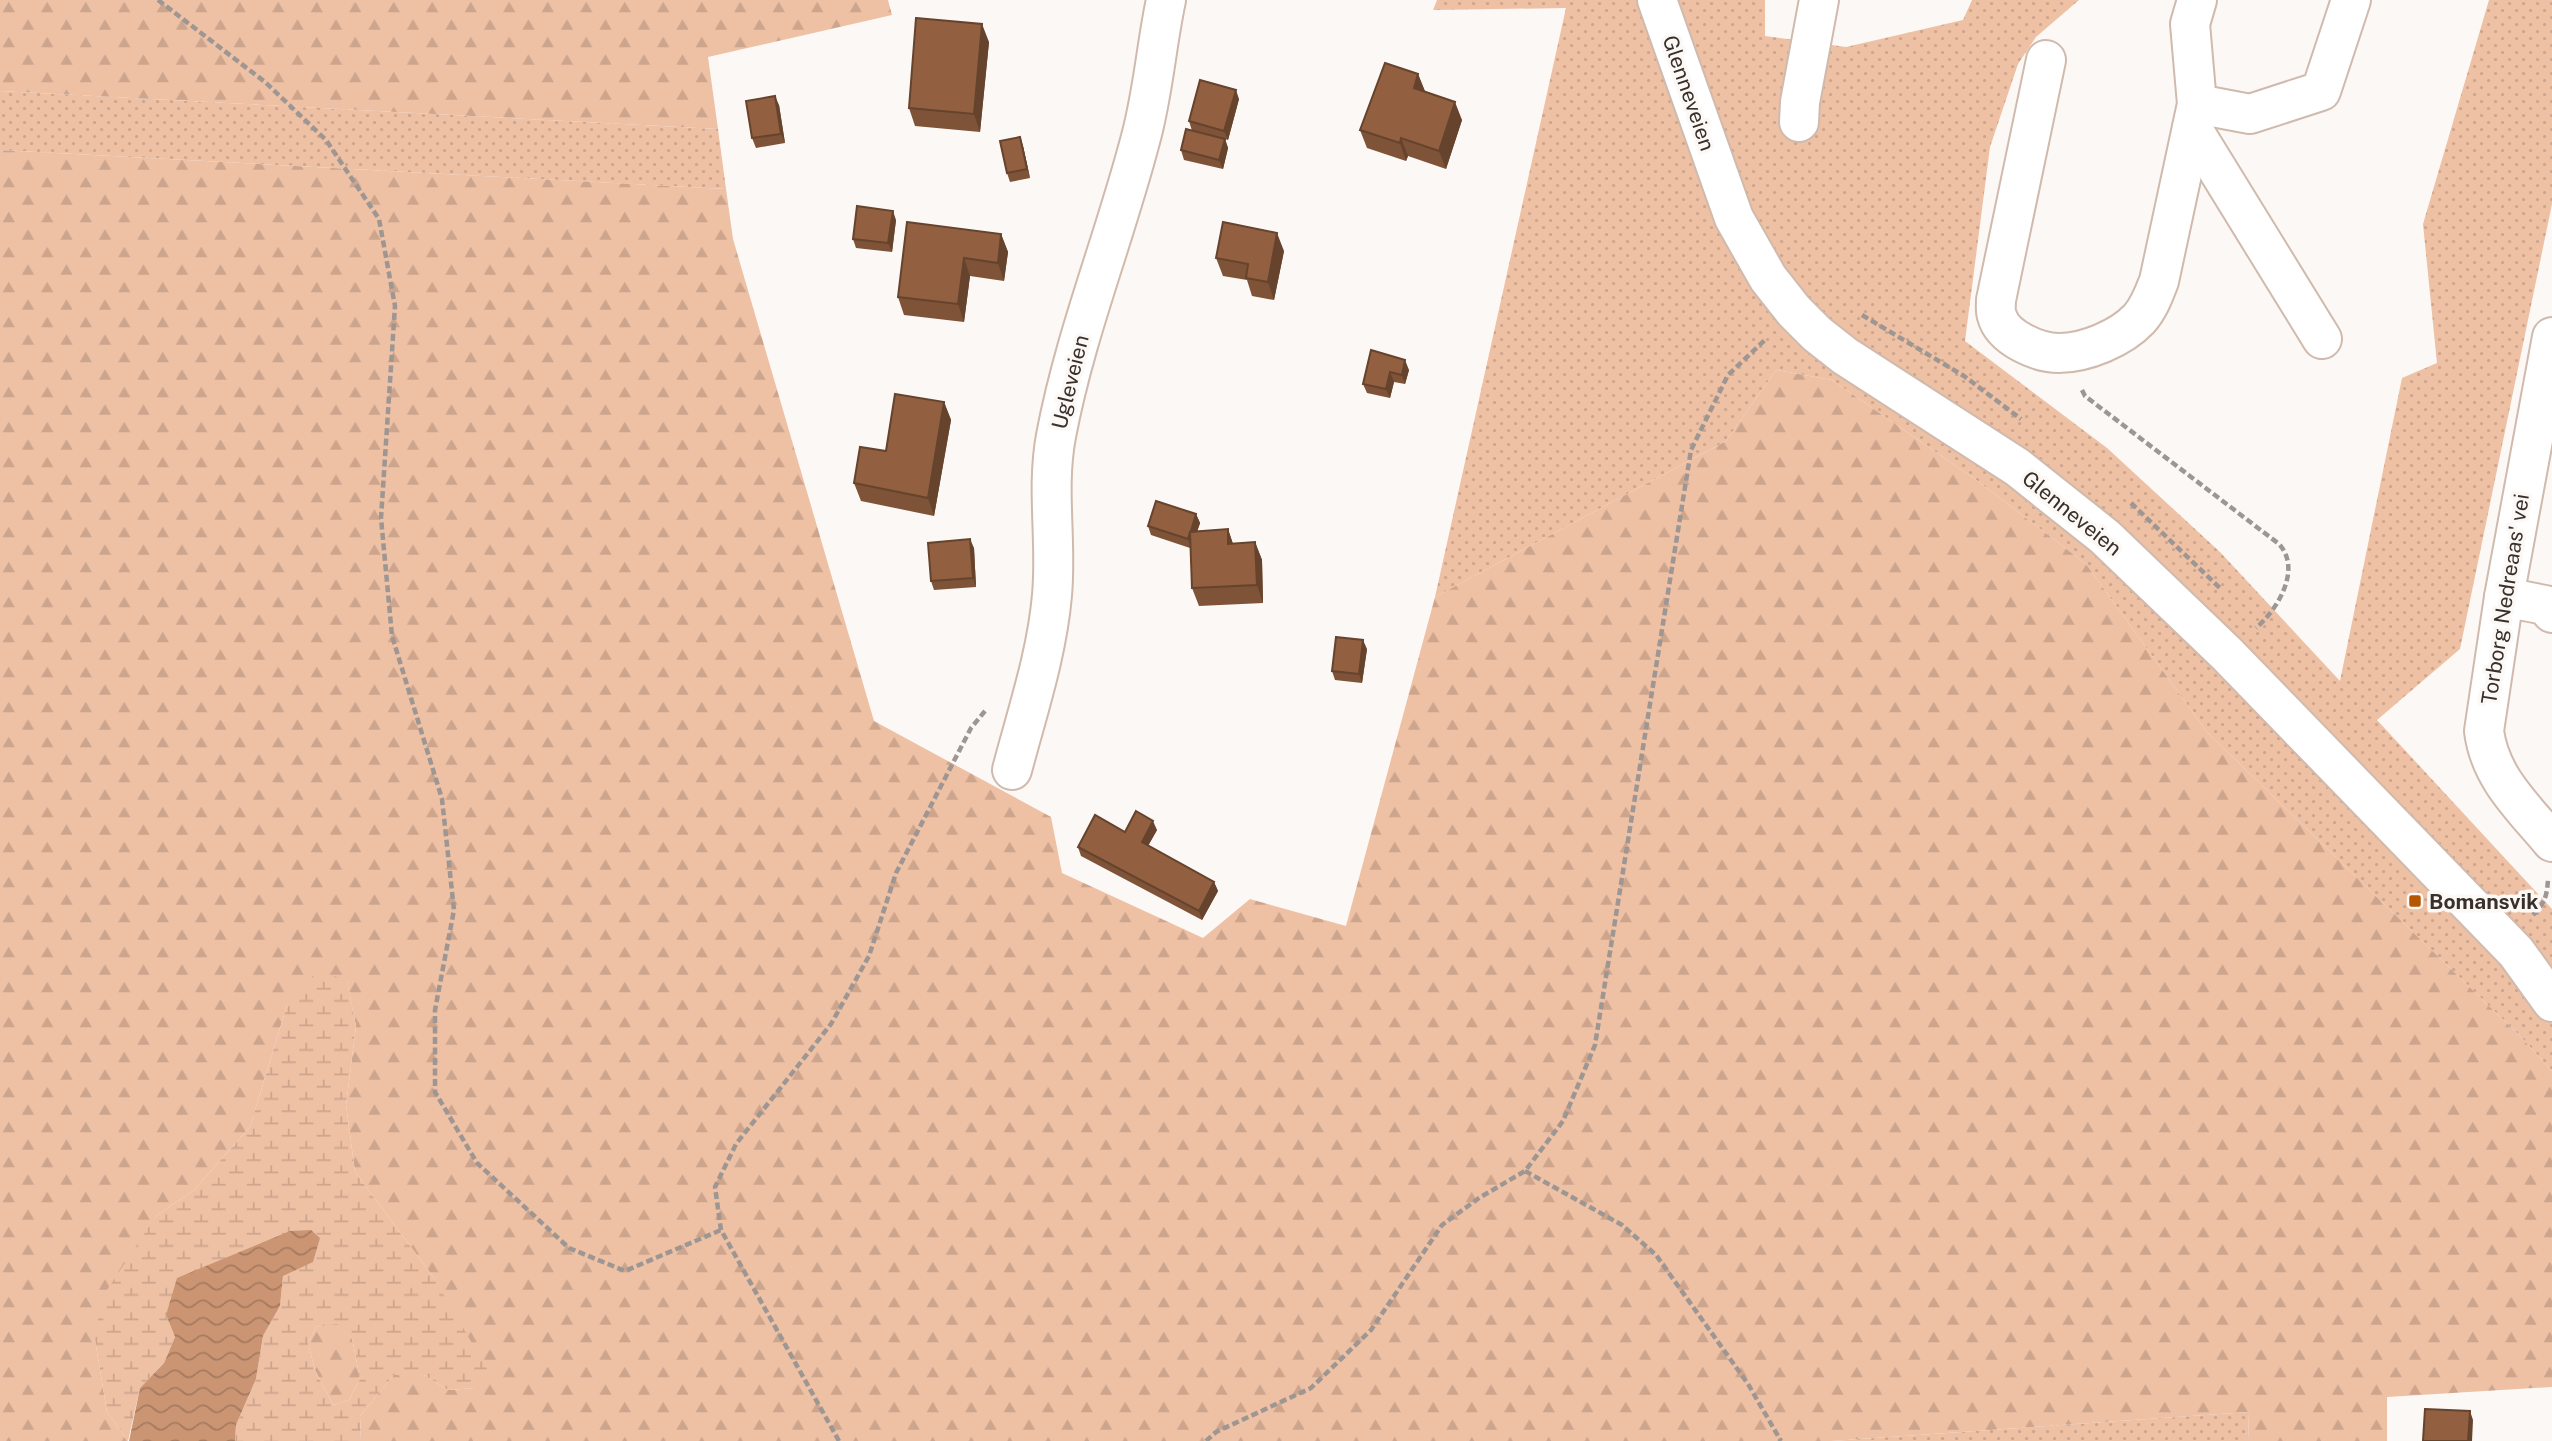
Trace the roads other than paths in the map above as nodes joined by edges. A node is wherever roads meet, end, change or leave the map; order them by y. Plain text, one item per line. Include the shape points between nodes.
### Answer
1 (1166, 0) edge
2 (1657, 0) edge
3 (1818, 0) edge
4 (2197, 0) edge
5 (2351, 0) edge
6 (2046, 60) dead end
7 (2195, 116) junction
8 (1799, 122) dead end
9 (2552, 337) edge
10 (2322, 339) dead end
11 (2545, 405) edge
12 (2504, 597) junction
13 (2552, 613) edge
14 (1012, 770) dead end
15 (2552, 842) edge
16 (2552, 1002) edge

1 - 14 main road, Ugleveien via 1140,140 1056,435 1051,470 1052,594
2 - 16 main road, Glenneveien via 1734,218 1768,278 1794,312 1845,356 2017,467 2105,537 2227,654 2516,952
3 - 8 main road
4 - 7 main road via 2190,24
5 - 7 main road via 2320,91 2249,114
6 - 7 main road via 1996,300 1996,314 2007,332 2043,350 2059,353 2102,342 2139,319 2149,304 2159,281
7 - 10 main road
9 - 11 main road, Torborg Nedreaas' vei
11 - 12 main road, Torborg Nedreaas' vei
12 - 13 main road via 2545,605
12 - 15 main road, Torborg Nedreaas' vei via 2484,731 2487,752 2514,797

